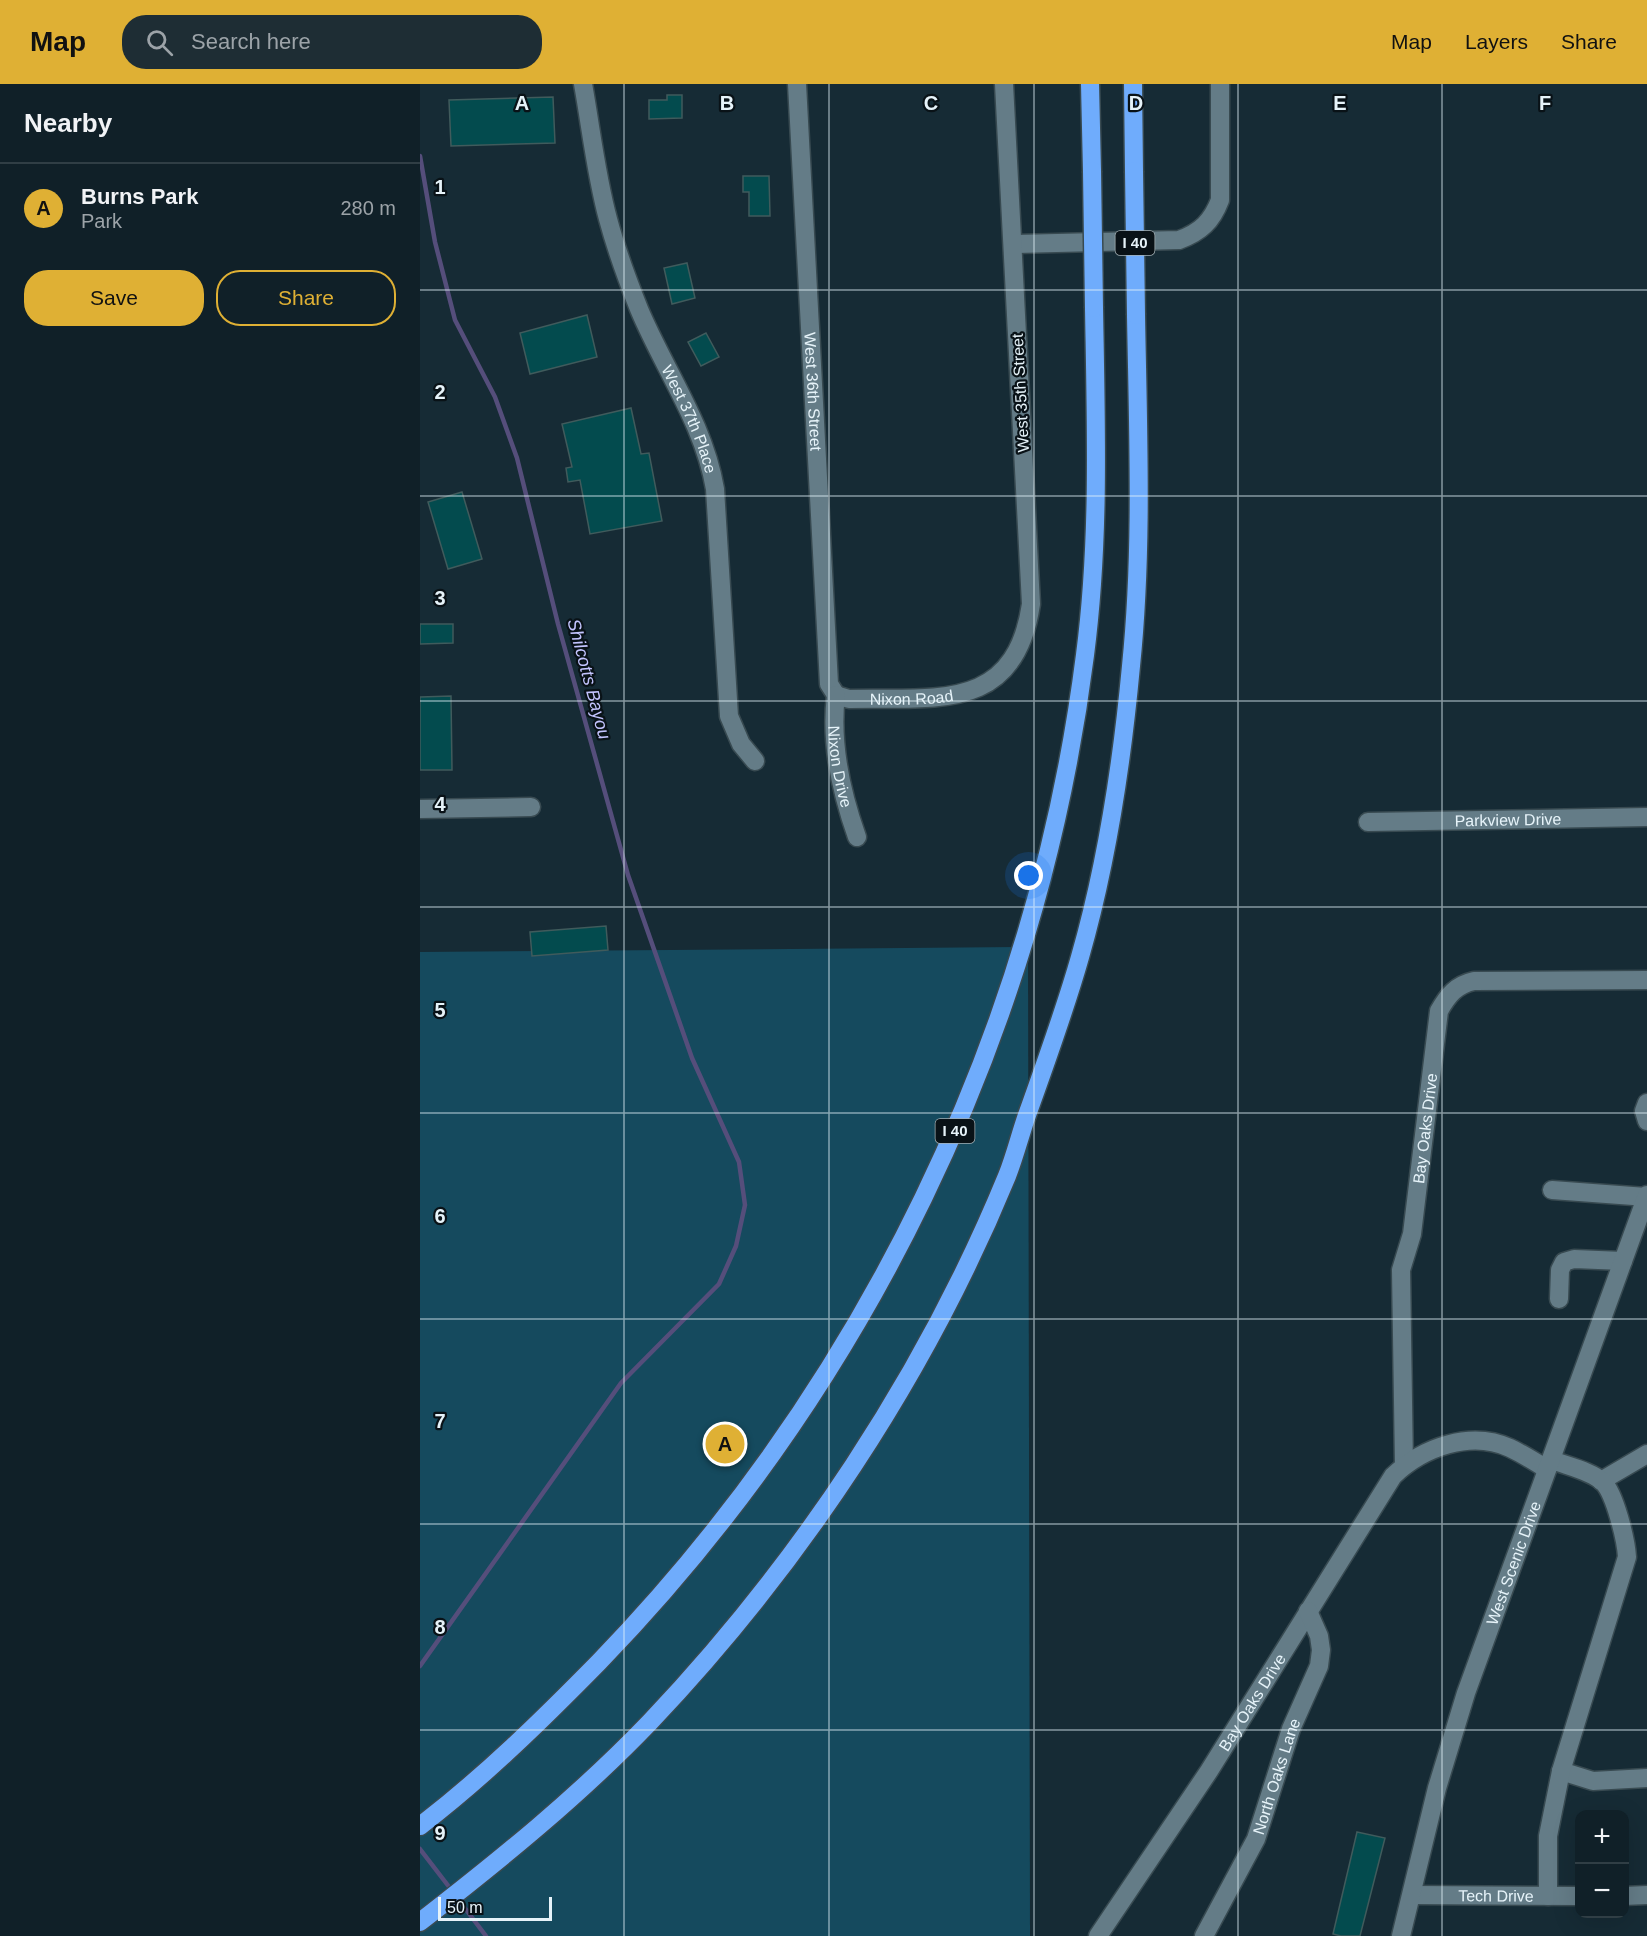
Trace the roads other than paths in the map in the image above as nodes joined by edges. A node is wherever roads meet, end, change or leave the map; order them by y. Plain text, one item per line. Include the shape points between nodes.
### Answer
1 (583, 84) edge
2 (797, 84) edge
3 (1004, 84) edge
4 (1090, 84) edge
5 (1133, 84) edge
6 (1221, 84) edge
7 (1013, 244) junction
8 (985, 684) joint
9 (836, 695) junction
10 (755, 761) dead end
11 (531, 807) dead end
12 (420, 809) edge
13 (1647, 817) edge
14 (1368, 822) dead end
15 (857, 837) dead end
16 (1647, 980) edge
17 (1647, 1103) edge
18 (1647, 1121) edge
19 (1552, 1191) dead end
20 (1647, 1196) edge
21 (1623, 1262) junction
22 (1559, 1299) dead end
23 (1647, 1454) edge
24 (1550, 1465) junction
25 (1404, 1466) junction
26 (1601, 1481) junction
27 (1308, 1611) junction
28 (1561, 1771) junction
29 (1647, 1778) edge
30 (420, 1826) edge
31 (1412, 1895) junction
32 (1647, 1895) edge
33 (1548, 1896) junction
34 (1575, 1896) edge
35 (1629, 1896) edge
36 (420, 1922) edge
37 (1098, 1936) edge
38 (1204, 1936) edge
39 (1401, 1936) edge

1 - 10 street, West 37th Place via 616,248 653,342 710,459 729,716 741,744
2 - 9 street, West 36th Street via 829,672
3 - 7 street, West 35th Street
4 - 30 highway, I 40, bridge via 1097,518 1093,582 1077,712 1061,796 1031,918 992,1038 907,1234 866,1310 795,1422 735,1506 636,1623 507,1754
5 - 36 highway, I 40, bridge via 1138,572 1131,667 1116,787 1080,957 1006,1178 976,1246 906,1379 829,1500 733,1630 593,1778 501,1859
6 - 7 street via 1220,200 1215,213 1200,230 1179,240
7 - 8 street, West 35th Street via 1031,604 1027,633 1018,652
8 - 9 street, Nixon Road via 947,697 849,699
9 - 15 street, Nixon Drive via 833,713 840,780
11 - 12 street
13 - 14 street, Parkview Drive
16 - 25 street, Bay Oaks Drive via 1474,981 1449,993 1439,1011 1412,1234 1401,1270
17 - 18 street
19 - 20 street
20 - 21 street, West Scenic Drive
21 - 22 street via 1564,1262 1560,1269
21 - 24 street, West Scenic Drive
23 - 26 street
24 - 25 street, Bay Oaks Drive via 1510,1448 1473,1441 1441,1446
24 - 26 street, Bay Oaks Drive
24 - 31 street, West Scenic Drive via 1466,1693 1437,1788
25 - 27 street, Bay Oaks Drive via 1369,1512
26 - 28 street via 1610,1490 1627,1557
27 - 37 street, Bay Oaks Drive via 1209,1771
27 - 38 street, North Oaks Lane via 1319,1636 1319,1666 1291,1729 1256,1839
28 - 29 street via 1593,1781
28 - 33 street via 1548,1836
31 - 33 street, Tech Drive
31 - 39 street, West Scenic Drive
32 - 35 street
33 - 34 street, Tech Drive

